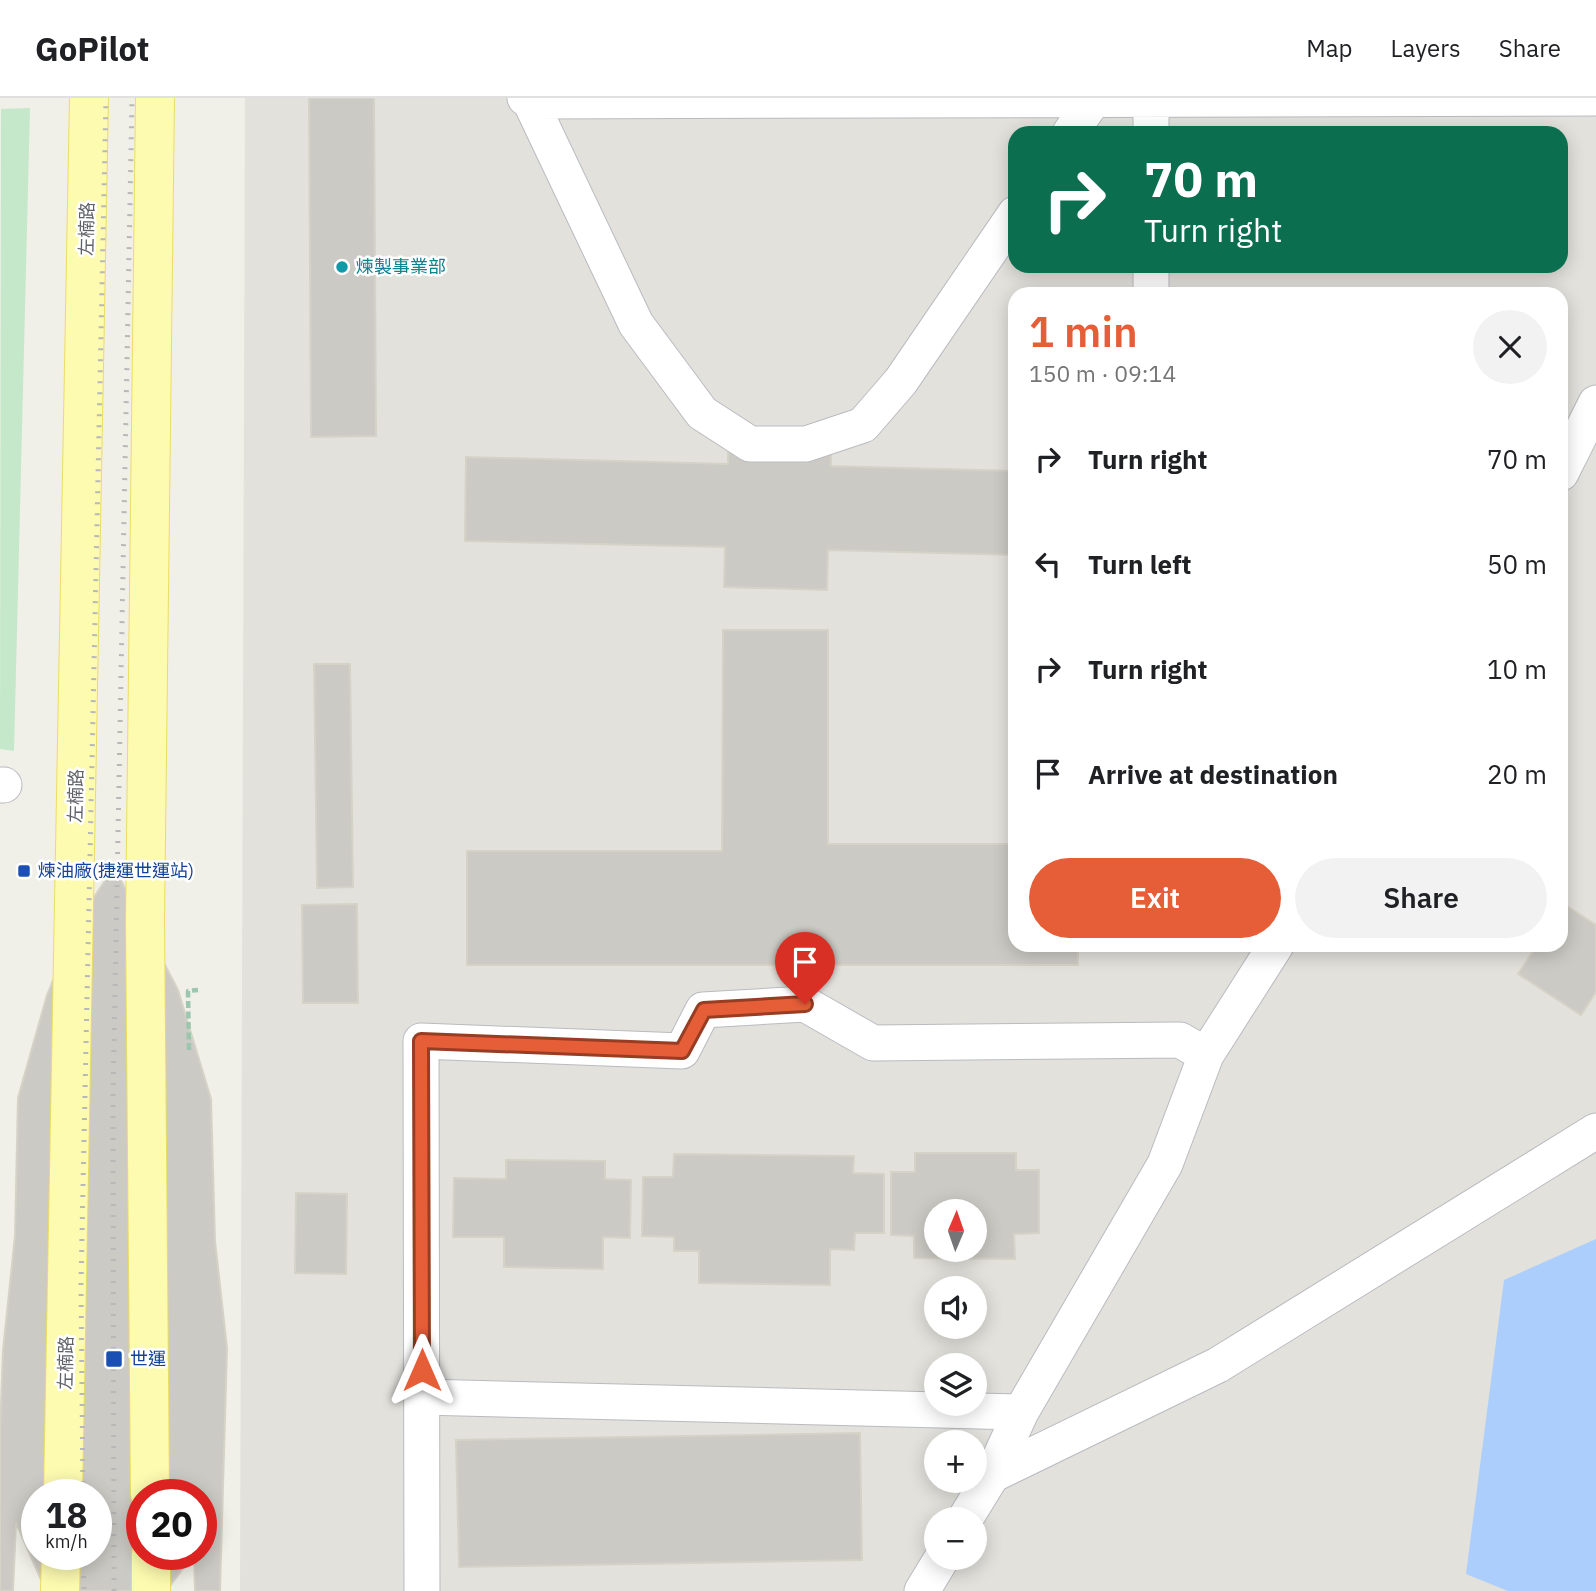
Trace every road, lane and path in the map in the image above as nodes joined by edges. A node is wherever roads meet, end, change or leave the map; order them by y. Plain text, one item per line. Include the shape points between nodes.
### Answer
1 (89, 98) edge
2 (155, 98) edge
3 (1596, 98) edge
4 (528, 99) edge
5 (1092, 102) junction
6 (1151, 111) edge
7 (1075, 126) edge
8 (1008, 224) edge
9 (1596, 403) edge
10 (1568, 459) edge
11 (1272, 952) edge
12 (198, 990) dead end
13 (189, 1050) dead end
14 (1206, 1055) junction
15 (1596, 1131) edge
16 (422, 1397) junction
17 (1021, 1412) junction
18 (992, 1475) junction
19 (63, 1479) edge
20 (150, 1479) edge
21 (972, 1507) edge
22 (61, 1570) edge
23 (151, 1570) edge
24 (935, 1570) edge
25 (60, 1591) edge
26 (151, 1591) edge
27 (422, 1591) edge
28 (922, 1591) edge

1 - 19 main road, 左楠路
2 - 20 main road via 145,920
3 - 6 lane
4 - 5 lane
4 - 8 lane via 636,324 702,413 750,444 806,444 863,425 901,381
5 - 6 lane
5 - 7 lane
9 - 10 lane
11 - 14 lane
12 - 13 path via 188,991
14 - 16 lane via 1180,1040 873,1043 805,1004 704,1010 682,1051 421,1041
14 - 17 lane via 1165,1164
15 - 18 lane via 1218,1365
16 - 17 lane
16 - 27 lane
17 - 18 lane
18 - 21 lane
22 - 25 main road
23 - 26 main road
24 - 28 lane

